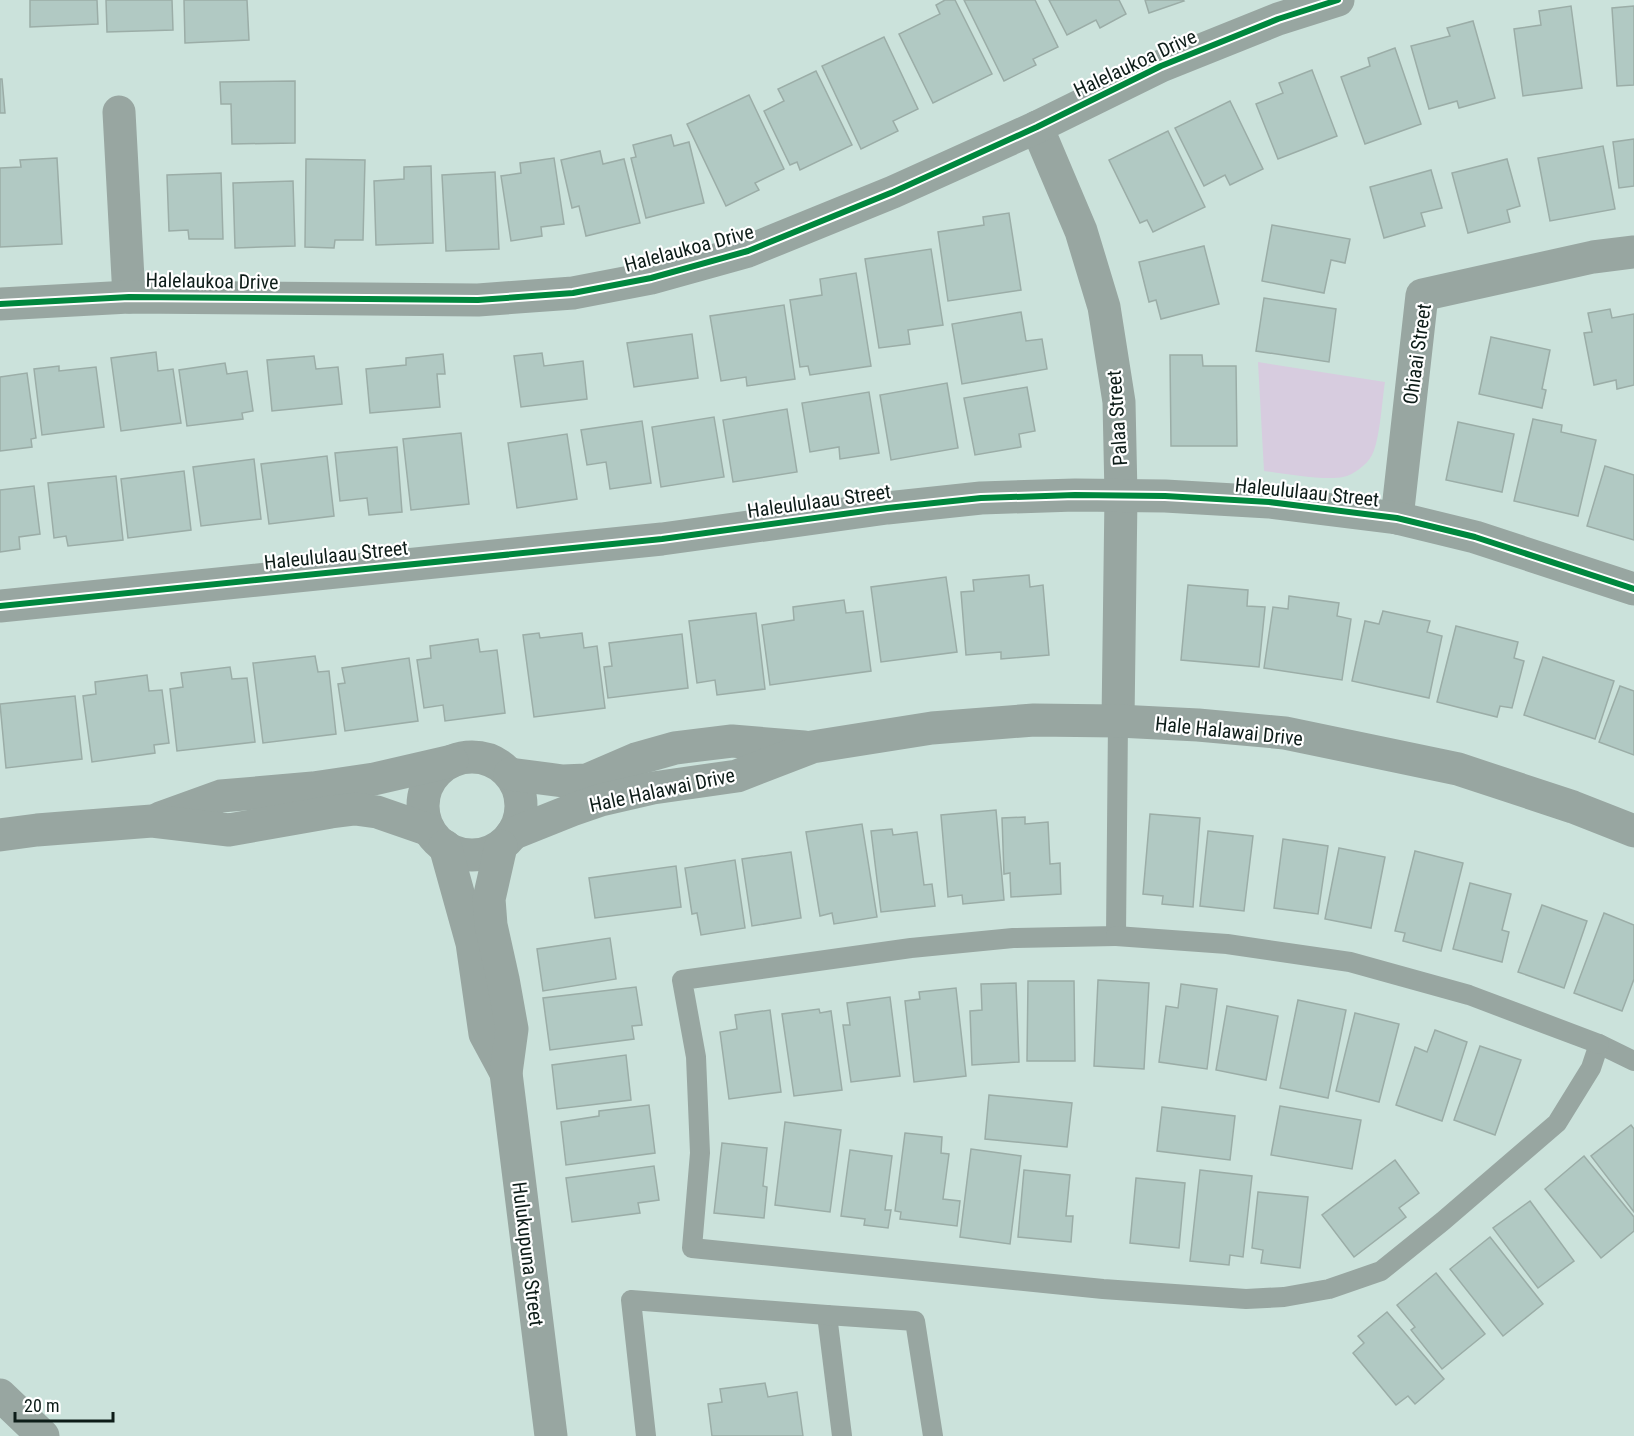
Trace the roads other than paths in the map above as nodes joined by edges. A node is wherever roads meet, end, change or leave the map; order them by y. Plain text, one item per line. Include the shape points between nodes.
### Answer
1 (1338, 0) edge
2 (119, 112) dead end
3 (1037, 127) junction
4 (1634, 252) edge
5 (129, 297) junction
6 (0, 304) edge
7 (1121, 495) junction
8 (1397, 518) junction
9 (1634, 588) edge
10 (0, 606) edge
11 (1118, 721) junction
12 (812, 747) junction
13 (452, 761) junction
14 (510, 774) junction
15 (152, 821) junction
16 (1634, 831) edge
17 (0, 836) edge
18 (437, 838) junction
19 (507, 840) junction
20 (1116, 936) junction
21 (1599, 1044) junction
22 (1634, 1061) edge
23 (506, 1072) junction
24 (827, 1316) junction
25 (0, 1395) edge
26 (43, 1436) edge
27 (551, 1436) edge
28 (646, 1436) edge
29 (842, 1436) edge
30 (933, 1436) edge

1 - 3 street, Halelaukoa Drive via 1278,19 1161,66
2 - 5 street
3 - 5 street, Halelaukoa Drive via 748,251 651,278 573,293 478,300
3 - 7 street, Palaa Street via 1081,231 1104,308 1119,402
4 - 8 street, Ohiaai Street via 1593,257 1422,295
5 - 6 street, Halelaukoa Drive
7 - 8 street, Haleululaau Street via 1269,502
7 - 10 street, Haleululaau Street via 981,498 662,539
7 - 11 street, Palaa Street
8 - 9 street, Haleululaau Street via 1475,537
11 - 12 street, Hale Halawai Drive via 1034,720 932,728
11 - 16 street, Hale Halawai Drive via 1285,733 1458,769
11 - 20 lane
12 - 14 street, Hale Halawai Drive via 732,741 675,748 587,780
12 - 19 street, Hale Halawai Drive via 736,776 602,800
13 - 14 street via 483,757
13 - 15 street via 374,779 221,796
13 - 18 street via 438,769 424,797 424,814
14 - 19 street via 521,804 519,820
15 - 17 street
15 - 18 street via 229,830 355,809 377,812
18 - 19 street via 453,851 470,855 486,853
18 - 23 street, Hulukupuna Street via 472,943 485,1034
19 - 23 street, Hulukupuna Street via 489,899 512,1029
20 - 21 lane via 1227,944 1350,962 1468,995
20 - 21 lane via 1013,938 911,948 682,980 696,1057 700,1153 692,1248 1246,1299 1329,1289 1381,1271 1557,1124 1591,1068
21 - 22 lane
23 - 27 street, Hulukupuna Street
24 - 28 lane via 631,1300
24 - 29 lane
24 - 30 lane via 915,1321
25 - 26 street

